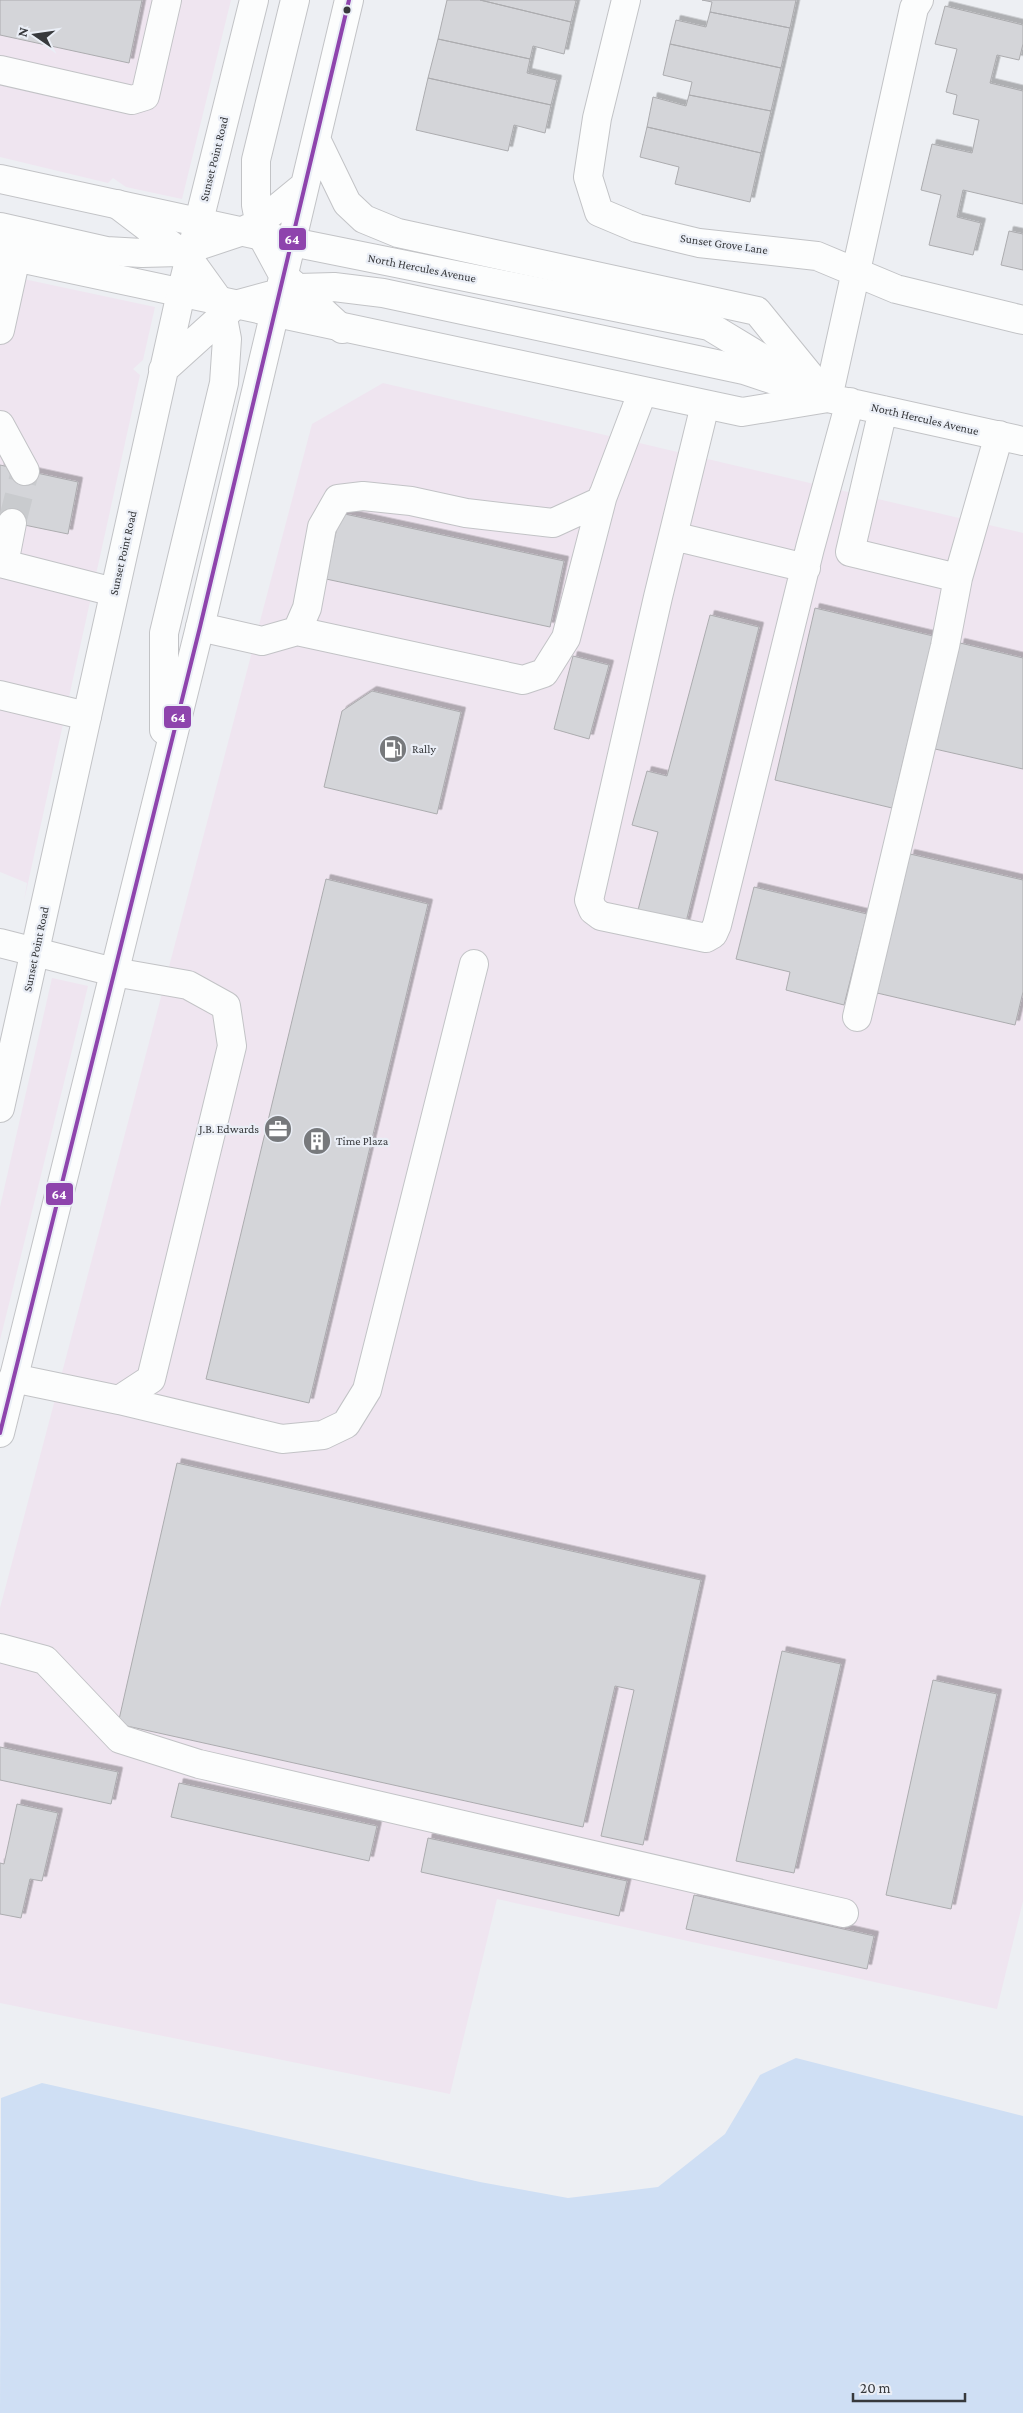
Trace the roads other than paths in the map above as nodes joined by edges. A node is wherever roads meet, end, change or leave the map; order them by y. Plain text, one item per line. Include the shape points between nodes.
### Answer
1 (167, 0) edge
2 (254, 0) edge
3 (295, 0) edge
4 (349, 0) edge
5 (626, 0) edge
6 (919, 0) edge
7 (0, 70) edge
8 (316, 139) junction
9 (0, 179) edge
10 (304, 186) junction
11 (117, 204) junction
12 (199, 222) junction
13 (0, 228) edge
14 (255, 230) junction
15 (291, 241) junction
16 (187, 253) junction
17 (8, 256) edge
18 (857, 274) junction
19 (180, 292) junction
20 (283, 292) junction
21 (226, 307) junction
22 (1023, 320) edge
23 (342, 329) junction
24 (0, 330) edge
25 (163, 370) junction
26 (642, 393) junction
27 (839, 400) junction
28 (705, 405) junction
29 (883, 410) junction
30 (0, 425) edge
31 (1011, 438) edge
32 (25, 471) tunnel mouth
33 (603, 495) junction
34 (12, 523) tunnel mouth
35 (673, 536) junction
36 (806, 568) junction
37 (958, 578) junction
38 (114, 592) junction
39 (200, 627) junction
40 (296, 631) junction
41 (0, 695) edge
42 (87, 716) junction
43 (164, 772) junction
44 (0, 943) edge
45 (35, 953) junction
46 (474, 964) dead end
47 (114, 972) junction
48 (857, 1017) dead end
49 (0, 1108) edge
50 (13, 1378) junction
51 (119, 1400) junction
52 (0, 1433) edge
53 (0, 1648) edge
54 (844, 1913) dead end

1 - 7 main road via 145,96 132,100
2 - 12 main road, Sunset Point Road
3 - 14 main road via 256,160
4 - 8 main road
5 - 18 main road, Sunset Grove Lane via 597,118 588,177 599,212 637,228 699,243 817,256
6 - 18 main road via 914,8
8 - 10 main road
8 - 27 main road via 347,203 364,219 398,233 757,311
9 - 11 main road, North Hercules Avenue
10 - 14 main road
10 - 15 main road
11 - 12 main road, North Hercules Avenue
11 - 16 main road
12 - 14 main road, North Hercules Avenue
12 - 16 main road, Sunset Point Road
13 - 16 main road via 106,251
14 - 15 main road, North Hercules Avenue
14 - 16 main road
14 - 20 main road
15 - 20 main road
15 - 27 main road, North Hercules Avenue via 709,326
16 - 19 main road, Sunset Point Road
16 - 21 main road
17 - 19 main road
17 - 24 main road
18 - 22 main road, Sunset Grove Lane via 896,289
18 - 27 main road
19 - 21 main road
19 - 25 main road, Sunset Point Road
20 - 21 main road
20 - 23 main road
20 - 23 main road, North Hercules Avenue
20 - 27 main road via 334,287 383,293 744,370
20 - 39 main road
21 - 25 main road
21 - 43 main road via 224,383 164,633
23 - 26 main road, North Hercules Avenue
25 - 38 main road, Sunset Point Road
26 - 28 main road, North Hercules Avenue
26 - 33 main road
27 - 28 main road, North Hercules Avenue via 742,412
27 - 29 main road, North Hercules Avenue
27 - 36 main road
28 - 35 main road
29 - 31 main road, North Hercules Avenue
29 - 37 main road via 850,552
30 - 32 main road
31 - 37 main road
33 - 40 main road via 600,502 553,523 466,513 373,497 338,499 322,527 307,608
33 - 40 main road via 566,638 544,673 523,680
34 - 38 main road via 4,564
35 - 36 main road
35 - 36 main road via 589,900 593,910 601,916 706,938 714,934
37 - 48 main road via 945,646
38 - 42 main road, Sunset Point Road
39 - 40 main road via 262,641
39 - 43 main road
41 - 42 main road
42 - 45 main road, Sunset Point Road
43 - 47 main road
44 - 45 main road
45 - 47 main road
45 - 49 main road, Sunset Point Road
46 - 51 main road via 366,1390 346,1424 324,1435 282,1439
47 - 50 main road
47 - 51 main road via 188,985 226,1006 232,1046 151,1379
50 - 51 main road
50 - 52 main road
53 - 54 main road via 46,1660 120,1739 199,1764

